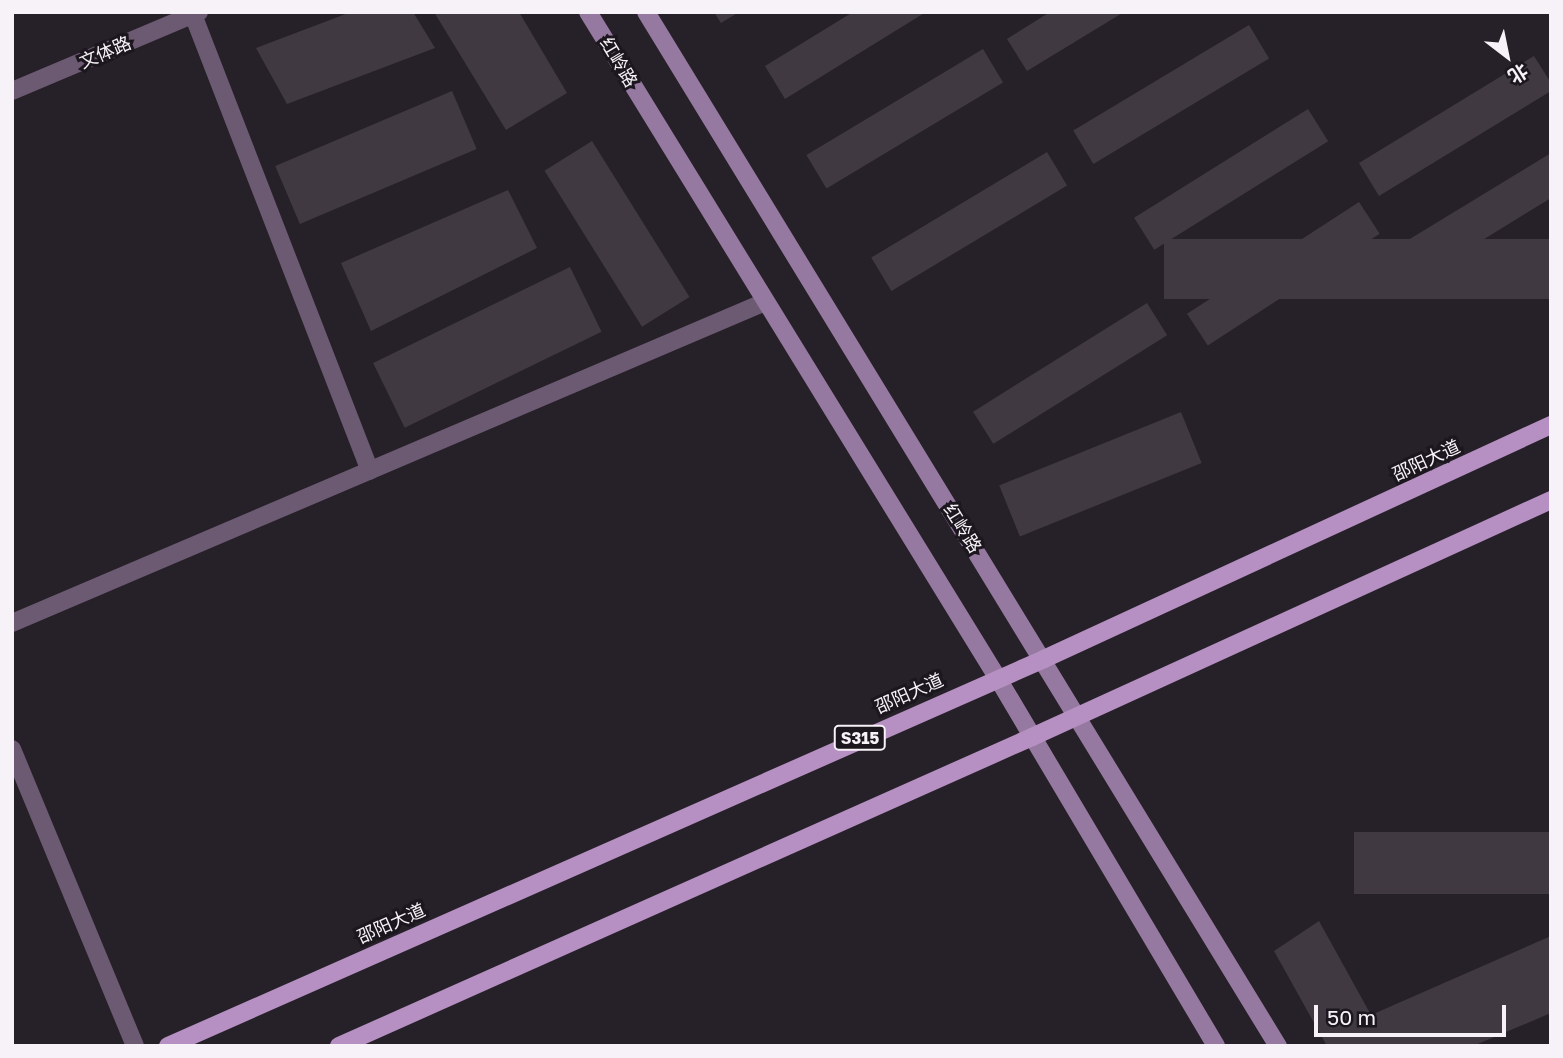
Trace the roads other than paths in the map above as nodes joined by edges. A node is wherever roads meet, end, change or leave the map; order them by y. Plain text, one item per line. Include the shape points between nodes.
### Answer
1 (588, 12) edge
2 (646, 12) edge
3 (195, 13) edge
4 (12, 92) edge
5 (765, 302) junction
6 (1551, 425) edge
7 (370, 471) junction
8 (1551, 500) edge
9 (12, 623) edge
10 (1044, 659) junction
11 (997, 677) junction
12 (1076, 715) junction
13 (1032, 737) junction
14 (12, 749) edge
15 (135, 1046) edge
16 (168, 1046) edge
17 (339, 1046) edge
18 (1216, 1046) edge
19 (1278, 1046) edge

1 - 5 main road, 红岭路
2 - 10 main road, 红岭路
3 - 4 street, 文体路
3 - 7 street
5 - 7 street
5 - 11 main road, 红岭路
6 - 10 main road, 邵阳大道 / S315
7 - 9 street
8 - 12 main road
10 - 11 main road, 邵阳大道 / S315
10 - 12 main road, 红岭路
11 - 13 main road, 红岭路
11 - 16 main road, 邵阳大道 / S315
12 - 13 main road
12 - 19 main road, 红岭路
13 - 17 main road
13 - 18 main road, 红岭路
14 - 15 street

